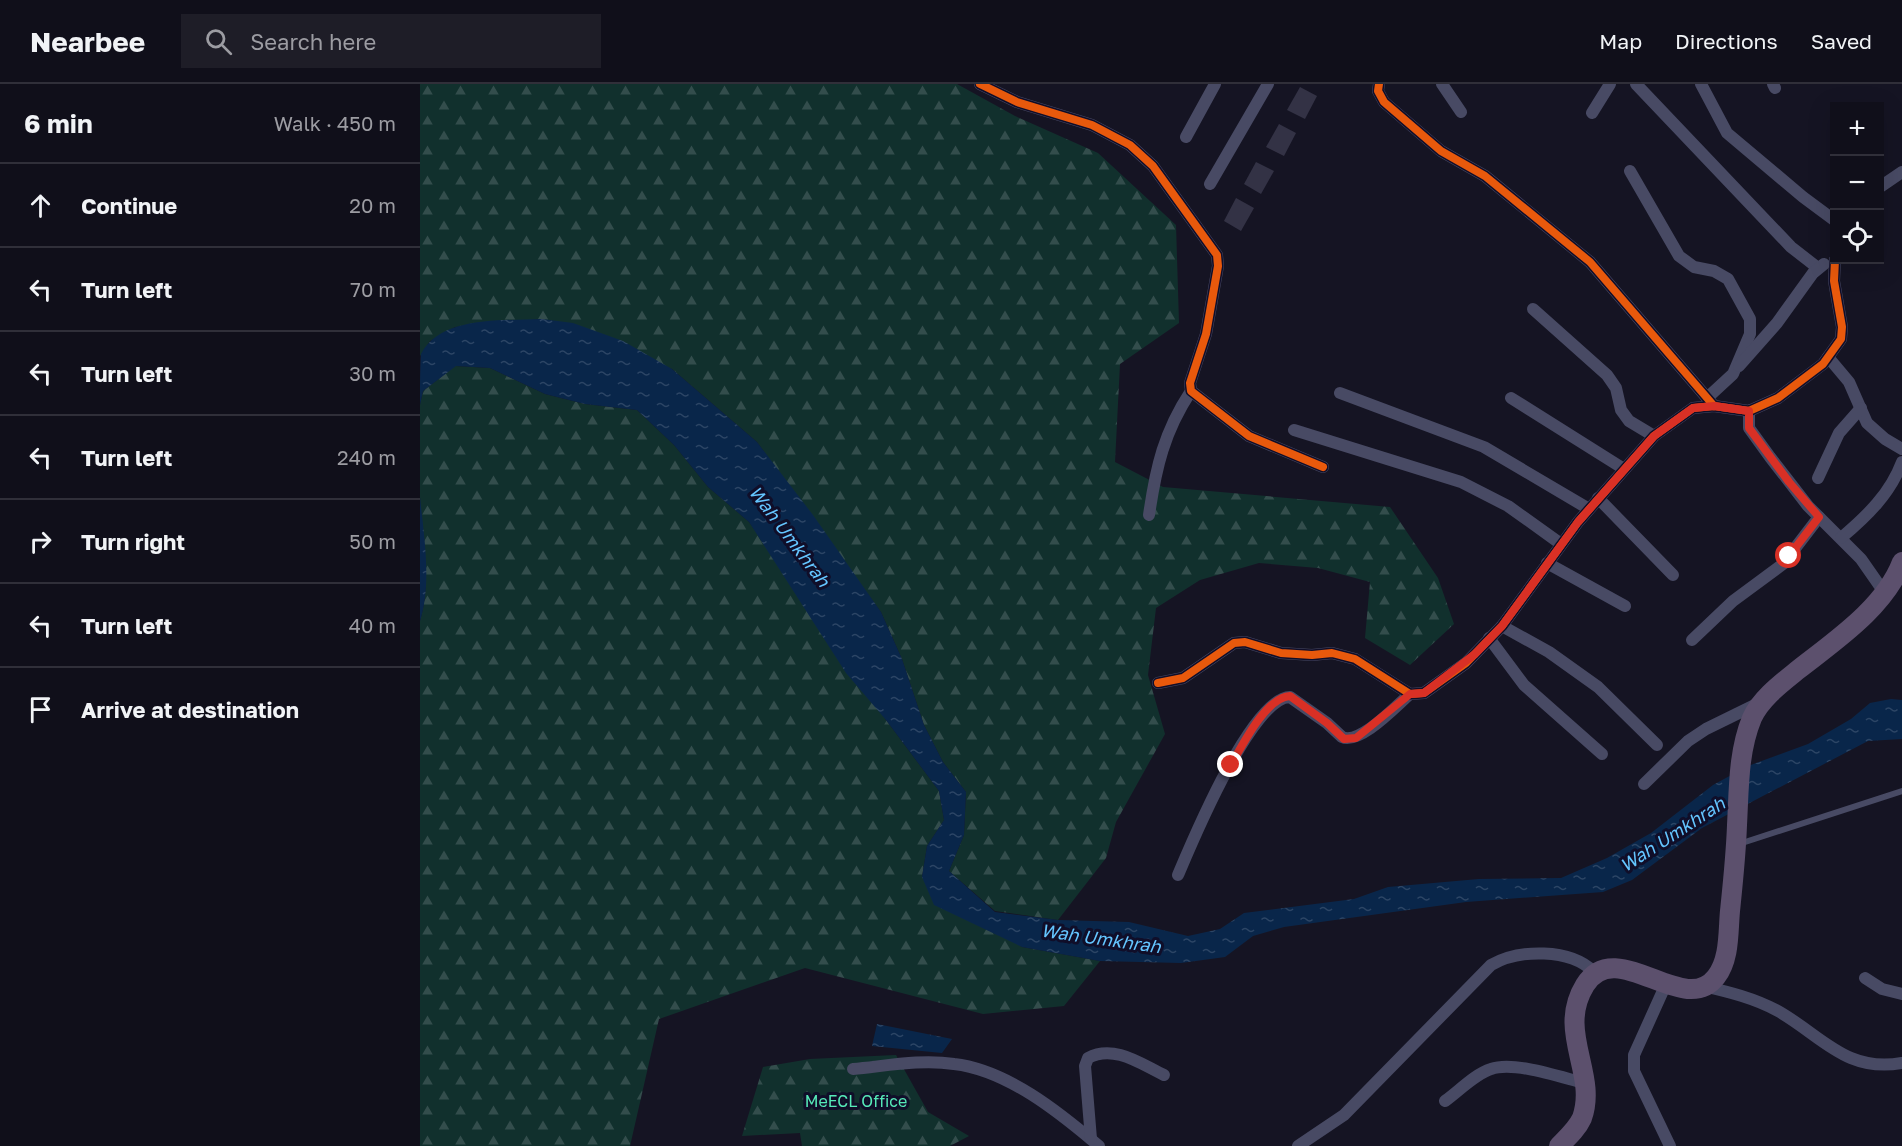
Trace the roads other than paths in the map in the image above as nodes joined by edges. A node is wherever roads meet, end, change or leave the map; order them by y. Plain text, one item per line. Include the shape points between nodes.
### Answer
1 (980, 84) edge
2 (1215, 84) edge
3 (1268, 84) edge
4 (1379, 84) edge
5 (1442, 84) edge
6 (1610, 84) edge
7 (1636, 84) edge
8 (1701, 84) edge
9 (1461, 112) dead end
10 (1592, 113) dead end
11 (1186, 137) dead end
12 (1630, 171) dead end
13 (1902, 172) edge
14 (1210, 184) dead end
15 (1884, 184) edge
16 (1830, 217) edge
17 (1830, 263) edge
18 (1835, 264) edge
19 (1818, 268) junction
20 (1533, 309) dead end
21 (1828, 357) junction
22 (1735, 371) junction
23 (1191, 391) junction
24 (1340, 393) dead end
25 (1511, 398) dead end
26 (1710, 402) junction
27 (1861, 408) junction
28 (1749, 411) junction
29 (1294, 430) dead end
30 (1654, 436) junction
31 (1902, 449) edge
32 (1902, 462) edge
33 (1323, 467) dead end
34 (1624, 469) junction
35 (1818, 478) dead end
36 (1599, 498) junction
37 (1589, 509) junction
38 (1149, 515) dead end
39 (1819, 517) junction
40 (1841, 538) junction
41 (1561, 544) junction
42 (1902, 562) edge
43 (1547, 563) junction
44 (1673, 575) dead end
45 (1884, 592) junction
46 (1625, 606) dead end
47 (1502, 626) junction
48 (1489, 638) junction
49 (1692, 640) dead end
50 (1158, 683) dead end
51 (1410, 694) junction
52 (1764, 700) junction
53 (1657, 745) dead end
54 (1602, 754) dead end
55 (1644, 784) dead end
56 (1902, 791) edge
57 (1736, 836) junction
58 (1178, 875) dead end
59 (1594, 972) junction
60 (1865, 978) dead end
61 (1666, 984) junction
62 (1703, 986) junction
63 (1902, 994) edge
64 (1902, 1064) edge
65 (853, 1069) dead end
66 (1164, 1075) dead end
67 (1584, 1083) junction
68 (1445, 1101) dead end
69 (1095, 1142) edge
70 (1298, 1146) edge
71 (1559, 1146) edge
72 (1670, 1146) edge

1 - 23 street via 1017,102 1092,125 1131,145 1153,166 1213,247 1218,266
2 - 11 street
3 - 14 street
4 - 26 street via 1384,102 1442,152 1485,176 1590,262
5 - 9 street
6 - 10 street
7 - 19 street via 1791,247
8 - 16 street via 1727,133
12 - 22 street via 1679,256 1686,264 1728,279 1744,307 1750,319 1750,334
13 - 15 street
17 - 19 street
18 - 21 street via 1842,327 1841,339
19 - 22 street
20 - 30 street via 1607,375 1629,421
21 - 27 street via 1848,382
21 - 28 street via 1778,398
22 - 26 street
23 - 33 street via 1249,436
23 - 38 street via 1166,435
24 - 37 street via 1484,447
25 - 34 street
26 - 28 street
26 - 30 street via 1693,408
27 - 31 street via 1873,430
27 - 35 street via 1839,433
28 - 39 street via 1749,428
29 - 41 street via 1461,482 1508,506
30 - 34 street
32 - 40 street via 1877,505
34 - 36 street
36 - 37 street
36 - 44 street
37 - 41 street
39 - 40 street
39 - 49 street via 1783,564 1733,601
40 - 45 street
41 - 43 street
42 - 45 highway
43 - 46 street
43 - 47 street
45 - 52 highway via 1851,626
47 - 48 street
47 - 53 street via 1549,652 1598,687
48 - 51 street via 1466,663 1424,693
48 - 54 street via 1524,685
50 - 51 street via 1183,678 1234,643 1245,642 1281,653 1332,653 1355,659
51 - 58 street via 1372,727 1349,739 1290,696 1281,698 1254,724 1208,804
52 - 55 street via 1688,741
52 - 57 highway via 1754,715 1741,759
56 - 57 lane
57 - 62 highway via 1724,960 1714,980
59 - 61 highway via 1633,971
59 - 67 highway via 1574,1013
59 - 70 street via 1579,960 1560,955 1504,957 1491,965 1352,1107
60 - 63 street via 1882,989
61 - 62 highway via 1682,989
61 - 72 street via 1634,1055 1634,1071
62 - 64 street via 1764,1005 1843,1056 1874,1066
65 - 69 street via 954,1064 996,1075
66 - 69 street via 1123,1055 1102,1053 1088,1058 1084,1066
67 - 68 street via 1499,1067 1482,1074
67 - 71 highway via 1585,1108 1581,1120

